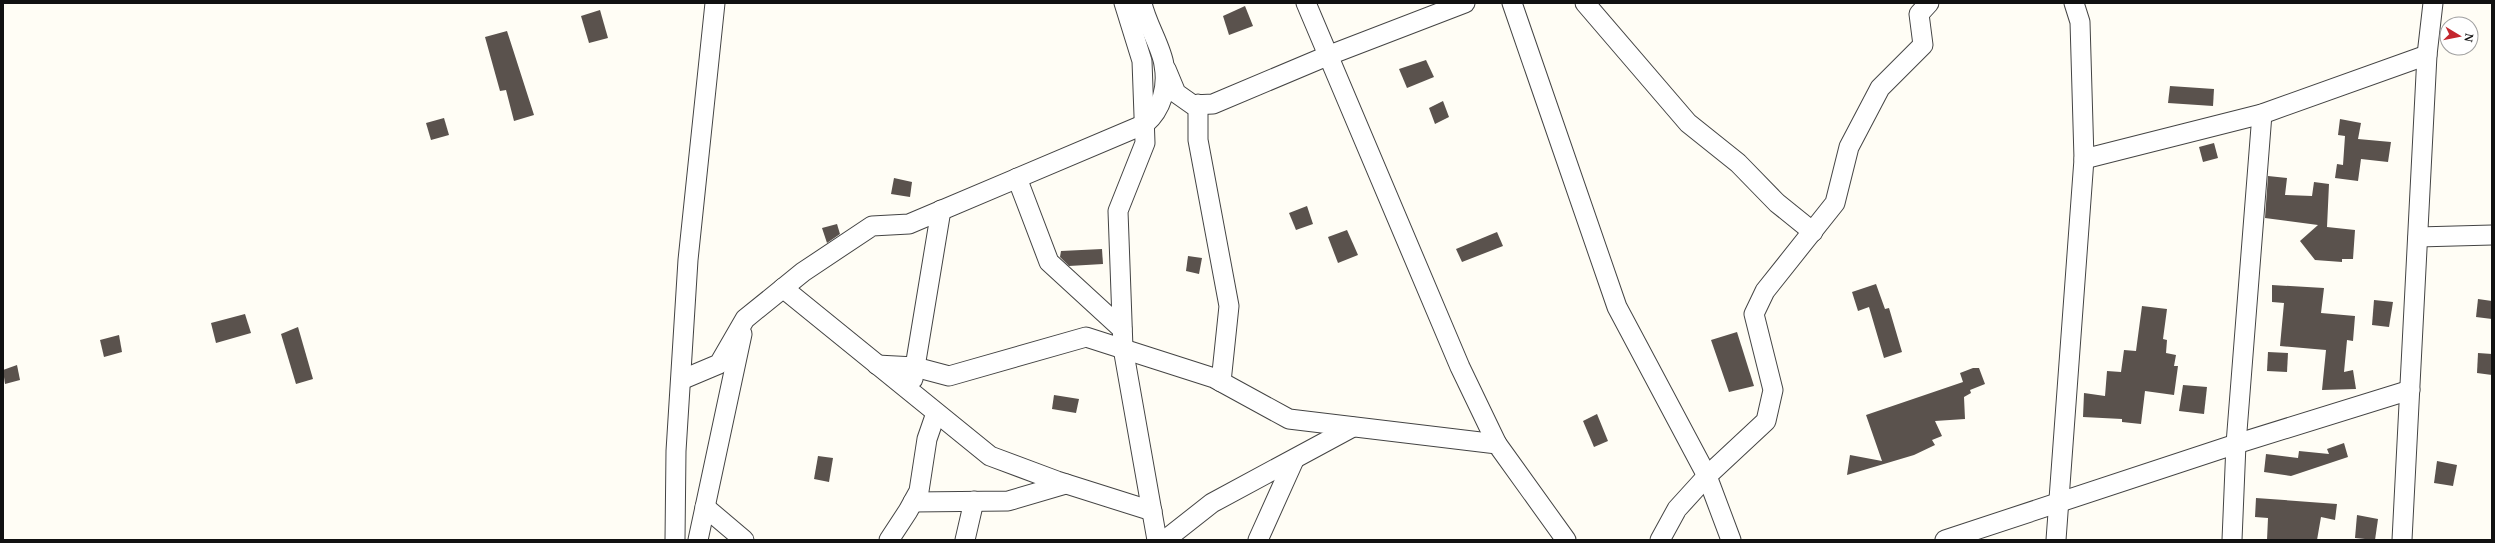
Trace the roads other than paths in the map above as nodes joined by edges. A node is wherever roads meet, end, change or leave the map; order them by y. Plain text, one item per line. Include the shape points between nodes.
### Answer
1 (715, 3) edge
2 (1124, 3) edge
3 (1142, 3) edge
4 (1306, 3) edge
5 (1465, 3) edge
6 (1512, 3) edge
7 (1586, 3) edge
8 (1929, 3) edge
9 (2074, 3) edge
10 (2433, 3) edge
11 (2427, 55) junction
12 (1327, 56) junction
13 (1164, 64) junction
14 (1198, 104) junction
15 (2262, 114) junction
16 (1145, 124) junction
17 (2084, 159) junction
18 (1016, 178) junction
19 (941, 210) junction
20 (1813, 232) junction
21 (2492, 235) edge
22 (2418, 237) junction
23 (783, 288) junction
24 (746, 319) junction
25 (1122, 329) junction
26 (1123, 348) junction
27 (877, 365) junction
28 (915, 368) junction
29 (681, 380) junction
30 (1221, 382) junction
31 (2410, 390) junction
32 (911, 392) junction
33 (936, 413) junction
34 (1354, 427) junction
35 (1497, 444) junction
36 (2236, 444) junction
37 (1294, 460) junction
38 (1707, 476) junction
39 (1066, 484) junction
40 (913, 502) junction
41 (974, 502) junction
42 (2059, 503) junction
43 (705, 507) junction
44 (1152, 511) junction
45 (674, 540) edge
46 (698, 540) edge
47 (744, 540) edge
48 (888, 540) edge
49 (965, 540) edge
50 (1157, 540) edge
51 (1166, 540) edge
52 (1258, 540) edge
53 (1566, 540) edge
54 (1660, 540) edge
55 (1731, 540) edge
56 (1945, 540) edge
57 (2056, 540) edge
58 (2232, 540) edge
59 (2402, 540) edge

1 - 29 street via 688,260
2 - 16 street via 1142,61
3 - 13 street
4 - 12 street
5 - 12 street
6 - 38 street via 1617,307
7 - 20 street via 1688,123 1738,163 1777,203
8 - 20 street via 1919,14 1923,45 1880,88 1849,147 1835,202
9 - 17 street via 2080,22
10 - 11 street
11 - 15 street
11 - 22 street
12 - 14 street via 1213,104
12 - 35 street via 1460,367
13 - 14 street via 1176,93 1193,105
13 - 16 street via 1163,95 1156,114
14 - 30 street via 1198,140 1229,306
15 - 17 street
15 - 36 street
16 - 18 street
16 - 25 street via 1146,143 1118,211
17 - 42 street
18 - 19 street
18 - 25 street via 1049,262
19 - 23 street via 909,224 872,226
19 - 28 street
20 - 38 street via 1765,291 1754,314 1773,390 1766,421
21 - 22 street
22 - 31 street
23 - 24 street
23 - 27 street
24 - 29 street via 719,364
24 - 43 street
25 - 26 street
26 - 28 street via 1086,337 949,376
26 - 30 street
26 - 44 street
27 - 28 street
27 - 32 street
28 - 32 street
29 - 45 street
30 - 34 street via 1289,418
31 - 36 street
31 - 59 street
32 - 33 street
33 - 39 street via 990,456
33 - 40 street via 927,439 919,491
34 - 35 street
34 - 37 street
35 - 53 street
36 - 42 street
36 - 58 street
37 - 51 street via 1212,503
37 - 52 street
38 - 54 street via 1677,509
38 - 55 street
39 - 41 street via 1008,501
39 - 44 street
40 - 41 street
40 - 48 street
41 - 49 street
42 - 56 street
42 - 57 street
43 - 46 street
43 - 47 street
44 - 50 street

